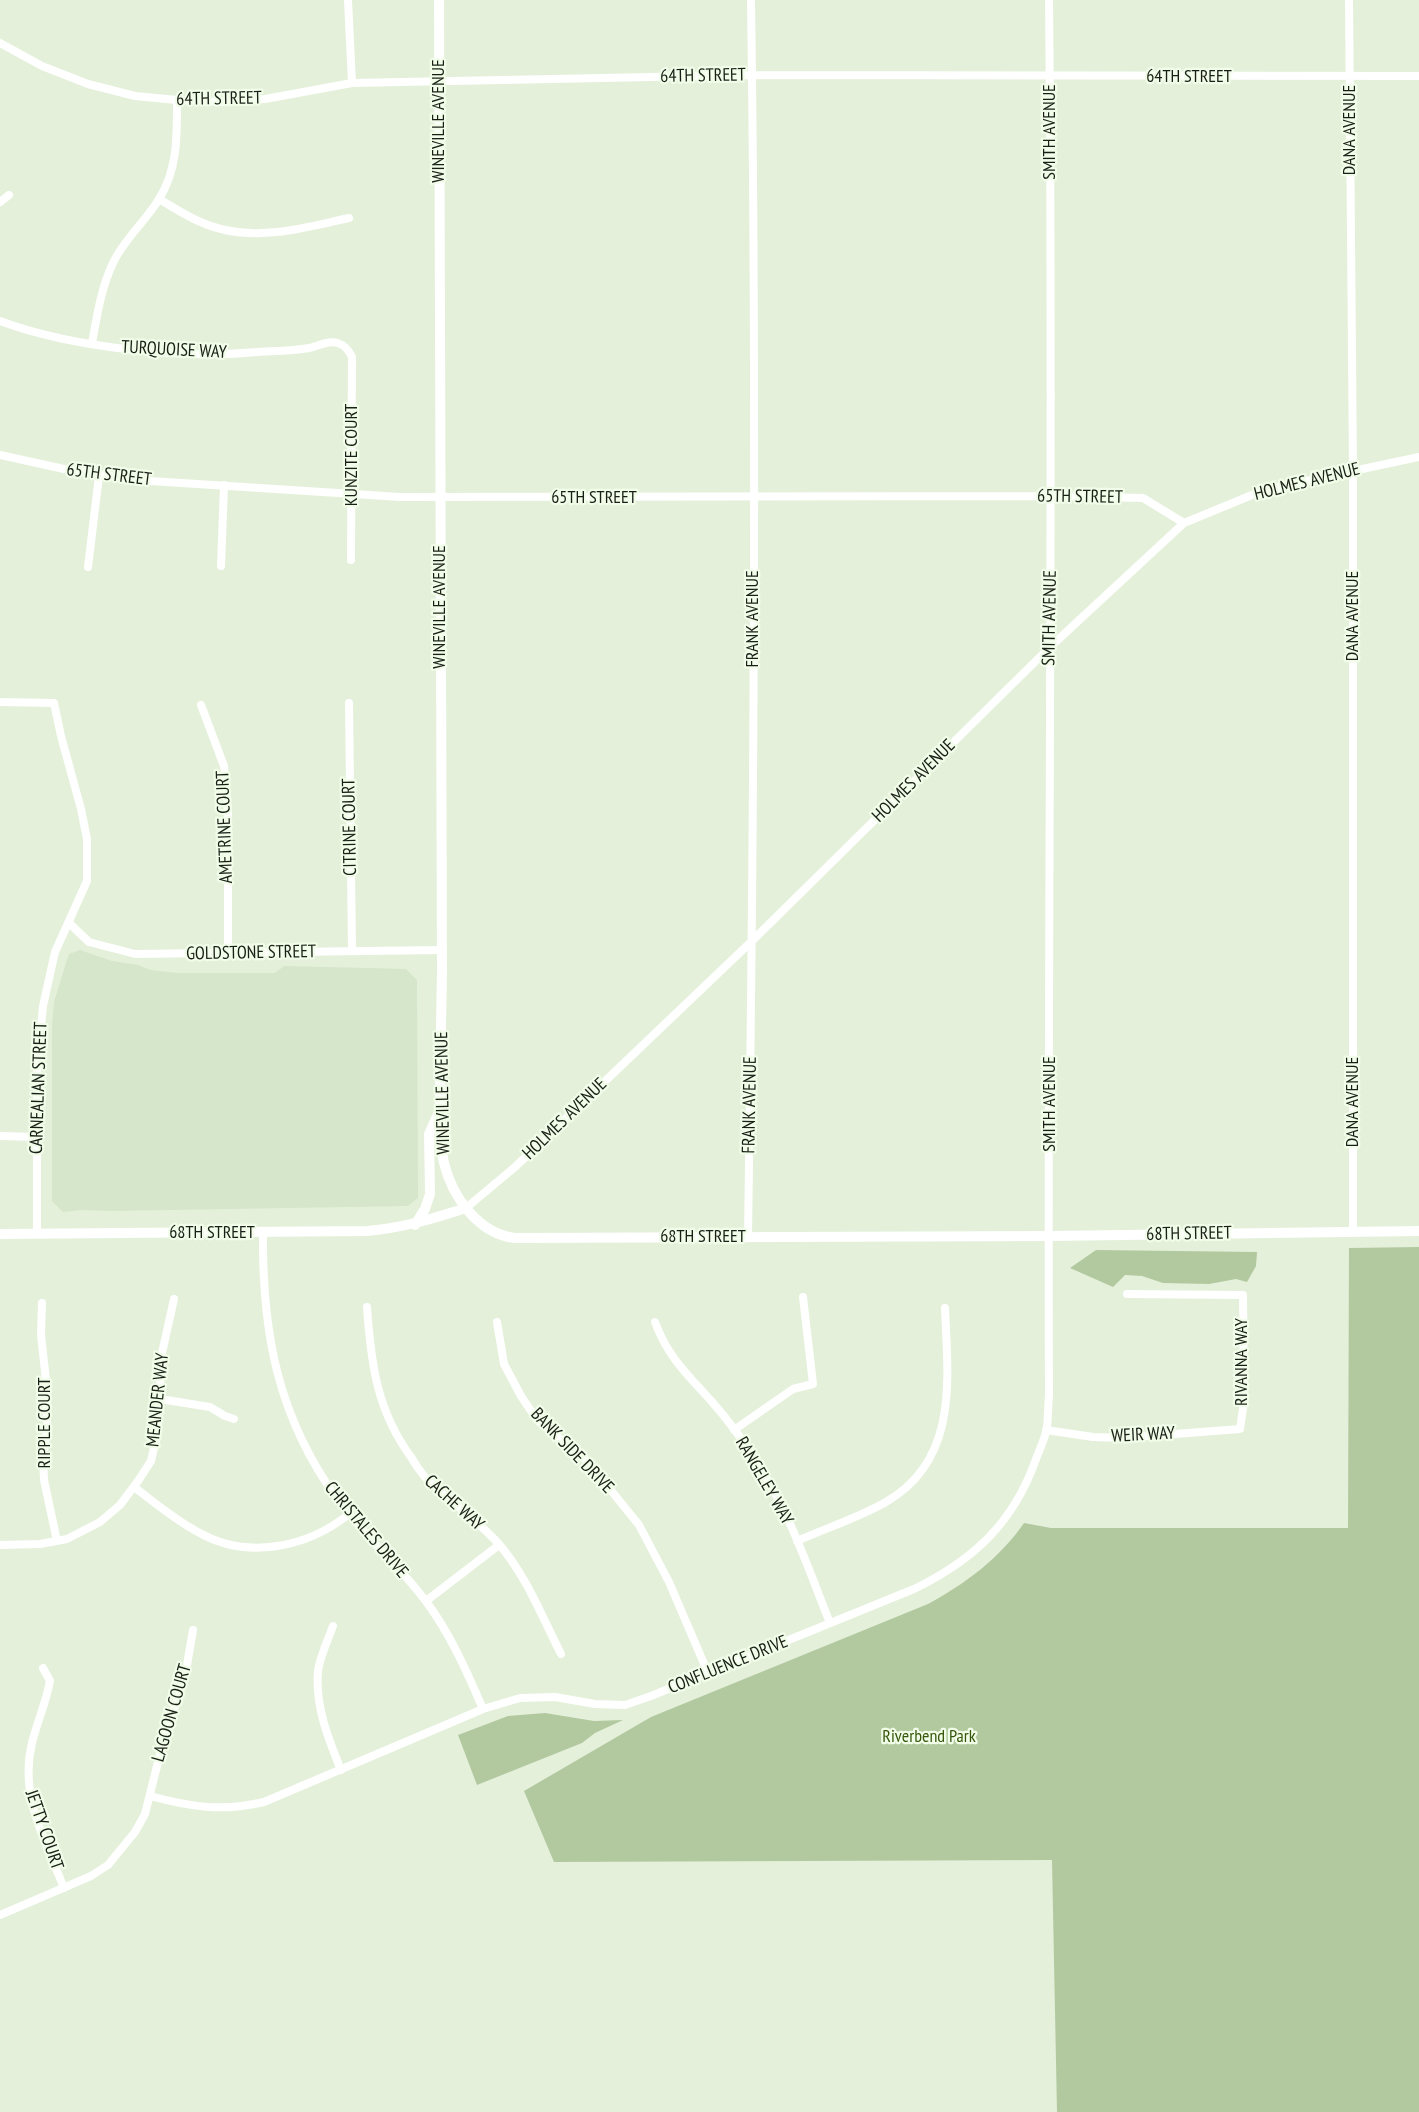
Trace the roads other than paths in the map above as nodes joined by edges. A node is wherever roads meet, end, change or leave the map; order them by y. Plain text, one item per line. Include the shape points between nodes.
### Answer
1 (348, 0) edge
2 (439, 0) edge
3 (751, 0) edge
4 (1049, 0) edge
5 (1349, 0) edge
6 (0, 43) edge
7 (752, 75) junction
8 (1419, 76) edge
9 (1050, 77) junction
10 (1350, 77) junction
11 (439, 81) junction
12 (352, 82) junction
13 (177, 100) junction
14 (9, 195) dead end
15 (159, 199) junction
16 (0, 202) edge
17 (349, 218) dead end
18 (0, 321) edge
19 (92, 343) junction
20 (349, 350) joint
21 (0, 455) edge
22 (1419, 457) edge
23 (1353, 470) junction
24 (99, 476) junction
25 (224, 485) junction
26 (351, 493) junction
27 (1052, 496) junction
28 (439, 498) junction
29 (753, 498) junction
30 (1184, 523) junction
31 (351, 560) dead end
32 (221, 566) dead end
33 (88, 567) dead end
34 (1049, 648) junction
35 (0, 702) edge
36 (349, 703) dead end
37 (201, 705) dead end
38 (69, 923) junction
39 (753, 940) junction
40 (442, 950) junction
41 (352, 951) junction
42 (228, 953) junction
43 (440, 1109) junction
44 (0, 1136) edge
45 (36, 1137) junction
46 (466, 1208) junction
47 (415, 1225) junction
48 (1419, 1231) edge
49 (1353, 1232) junction
50 (263, 1233) junction
51 (0, 1234) edge
52 (37, 1234) junction
53 (1050, 1236) junction
54 (748, 1237) junction
55 (1127, 1294) dead end
56 (803, 1297) dead end
57 (174, 1299) dead end
58 (42, 1303) dead end
59 (367, 1307) dead end
60 (945, 1308) dead end
61 (497, 1322) dead end
62 (656, 1322) dead end
63 (160, 1399) junction
64 (234, 1419) dead end
65 (1240, 1429) joint
66 (735, 1430) junction
67 (1046, 1430) junction
68 (134, 1487) junction
69 (349, 1514) junction
70 (57, 1541) junction
71 (796, 1541) junction
72 (0, 1545) edge
73 (499, 1545) junction
74 (426, 1601) junction
75 (830, 1623) junction
76 (333, 1626) dead end
77 (193, 1630) dead end
78 (561, 1654) dead end
79 (43, 1668) dead end
80 (708, 1672) junction
81 (483, 1709) junction
82 (341, 1770) junction
83 (150, 1796) junction
84 (64, 1888) junction
85 (0, 1915) edge

1 - 12 street
2 - 11 street, WINEVILLE AVENUE
3 - 7 street, FRANK AVENUE
4 - 9 street, SMITH AVENUE
5 - 10 street, DANA AVENUE
6 - 13 street, 64TH STREET via 42,66 88,84 135,96
7 - 9 street, 64TH STREET
7 - 11 street, 64TH STREET
7 - 29 street, FRANK AVENUE
8 - 10 street, 64TH STREET
9 - 10 street, 64TH STREET
9 - 27 street, SMITH AVENUE
10 - 23 street, DANA AVENUE
11 - 12 street, 64TH STREET
11 - 28 street, WINEVILLE AVENUE
12 - 13 street, 64TH STREET via 265,99
13 - 15 street via 177,145
14 - 16 street
15 - 17 street via 202,223 238,232 280,232
15 - 19 street via 113,262 101,294
18 - 19 street, TURQUOISE WAY via 29,332
19 - 20 street, TURQUOISE WAY via 186,354 308,348 333,342
20 - 26 street, KUNZITE COURT
21 - 24 street, 65TH STREET
22 - 23 street, HOLMES AVENUE
23 - 30 street, HOLMES AVENUE via 1264,490
23 - 49 street, DANA AVENUE
24 - 25 street, 65TH STREET
24 - 33 street
25 - 26 street, 65TH STREET
25 - 32 street
26 - 28 street, 65TH STREET
26 - 31 street, KUNZITE COURT
27 - 29 street, 65TH STREET
27 - 30 street, 65TH STREET via 1143,498
27 - 34 street, SMITH AVENUE
28 - 29 street, 65TH STREET
28 - 40 street, WINEVILLE AVENUE
29 - 39 street, FRANK AVENUE
30 - 34 street, HOLMES AVENUE
34 - 39 street, HOLMES AVENUE
34 - 53 street, SMITH AVENUE
35 - 38 street, CARNEALIAN STREET via 54,703 87,839 87,881
36 - 41 street, CITRINE COURT
37 - 42 street, AMETRINE COURT via 224,766
38 - 42 street, GOLDSTONE STREET via 89,942 135,954
38 - 45 street, CARNEALIAN STREET via 55,952 43,1006
39 - 46 street, HOLMES AVENUE via 515,1167
39 - 54 street, FRANK AVENUE
40 - 41 street, GOLDSTONE STREET
40 - 43 street, WINEVILLE AVENUE
41 - 42 street, GOLDSTONE STREET
43 - 46 street, WINEVILLE AVENUE via 444,1162
43 - 47 street via 429,1134 430,1194
44 - 45 street
45 - 52 street, CARNEALIAN STREET
46 - 47 street, 68TH STREET
46 - 54 street, 68TH STREET via 490,1231 503,1237
47 - 50 street, 68TH STREET via 367,1231
48 - 49 street, 68TH STREET
49 - 53 street, 68TH STREET
50 - 52 street, 68TH STREET
50 - 69 street, CHRISTALES DRIVE via 265,1308 275,1370 315,1466
51 - 52 street, 68TH STREET
53 - 54 street, 68TH STREET
53 - 67 street, CONFLUENCE DRIVE
55 - 65 street, RIVANNA WAY via 1242,1295 1244,1402
56 - 66 street via 813,1384 793,1389
57 - 63 street, MEANDER WAY via 162,1353
58 - 70 street, RIPPLE COURT via 47,1389 44,1480
59 - 73 street, CACHE WAY via 375,1377 398,1440 425,1477
60 - 71 street via 947,1402 941,1430 927,1463 917,1477 887,1502
61 - 80 street, BANK SIDE DRIVE via 504,1364 521,1396 537,1420 588,1462 639,1525 669,1581
62 - 66 street, RANGELEY WAY via 674,1360
63 - 64 street via 210,1407
63 - 68 street, MEANDER WAY via 151,1461
65 - 67 street, WEIR WAY via 1123,1438
66 - 71 street, RANGELEY WAY via 774,1492
67 - 75 street, CONFLUENCE DRIVE via 1030,1476 1013,1508 971,1555 934,1579
68 - 69 street via 197,1532 241,1546 282,1546 306,1540
68 - 70 street, MEANDER WAY via 100,1522
69 - 74 street, CHRISTALES DRIVE
70 - 72 street, MEANDER WAY
71 - 75 street, RANGELEY WAY
73 - 74 street
73 - 78 street, CACHE WAY via 529,1591
74 - 81 street, CHRISTALES DRIVE via 447,1634
75 - 80 street, CONFLUENCE DRIVE
76 - 82 street via 318,1669 319,1691 324,1730
77 - 83 street, LAGOON COURT via 185,1677
79 - 84 street, JETTY COURT via 50,1682 32,1743 27,1782 33,1810
80 - 81 street, CONFLUENCE DRIVE via 625,1705 540,1697 520,1698
81 - 82 street, CONFLUENCE DRIVE
82 - 83 street, CONFLUENCE DRIVE via 241,1808 191,1806
83 - 84 street, LAGOON COURT via 135,1832 108,1865
84 - 85 street, LAGOON COURT

